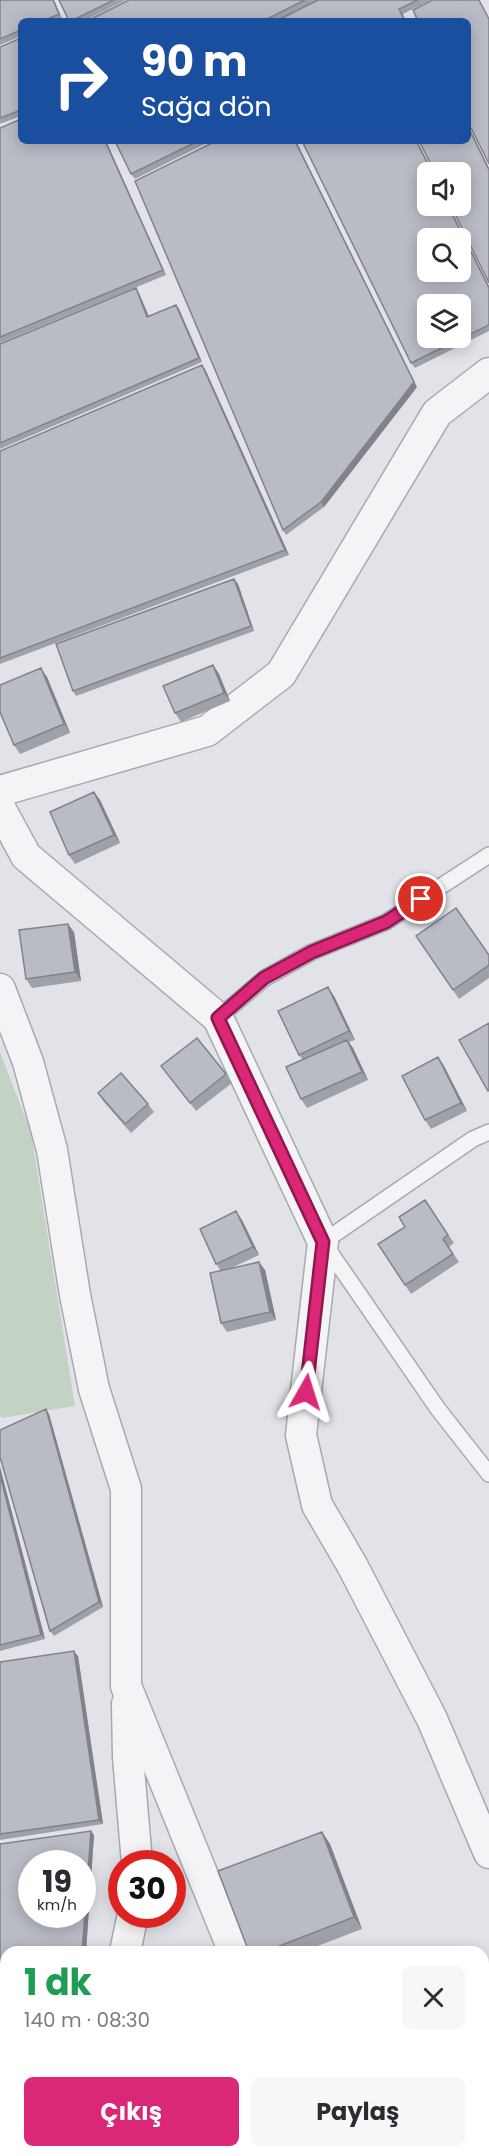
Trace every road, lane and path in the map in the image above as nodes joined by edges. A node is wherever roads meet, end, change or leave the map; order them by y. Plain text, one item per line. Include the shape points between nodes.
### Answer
1 (489, 373) edge
2 (0, 791) edge
3 (0, 808) edge
4 (489, 855) edge
5 (0, 989) edge
6 (218, 1018) junction
7 (489, 1132) edge
8 (323, 1242) junction
9 (489, 1474) edge
10 (126, 1686) junction
11 (136, 1850) edge
12 (489, 1853) edge
13 (129, 1928) edge
14 (126, 1946) edge
15 (232, 1946) edge

1 - 2 street via 437,413 280,674 207,731
3 - 6 street via 26,856
4 - 6 lane via 386,922 312,952 264,978
5 - 10 street via 28,1062 52,1150 94,1389 126,1489
6 - 8 street
7 - 8 lane via 473,1138
8 - 9 lane via 438,1409
8 - 12 street via 301,1435 317,1505 432,1719
10 - 11 street
10 - 15 street
13 - 14 street

